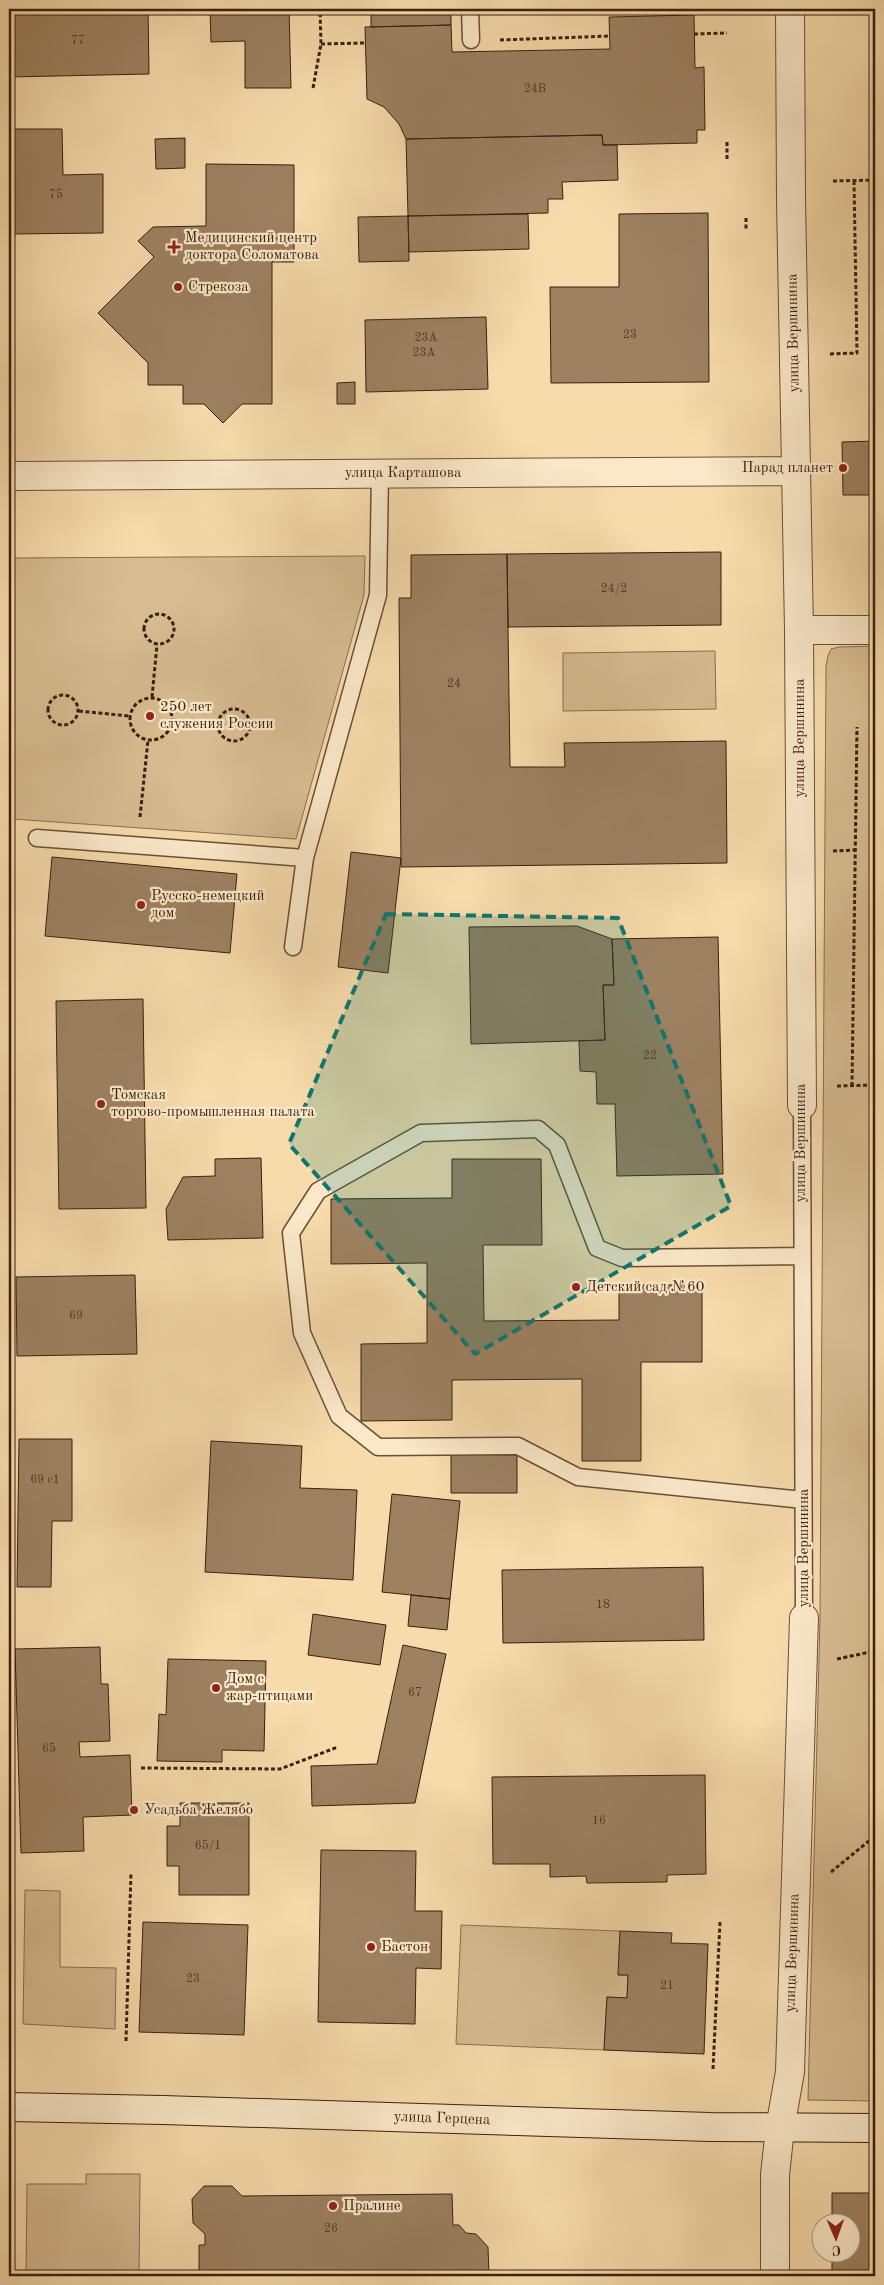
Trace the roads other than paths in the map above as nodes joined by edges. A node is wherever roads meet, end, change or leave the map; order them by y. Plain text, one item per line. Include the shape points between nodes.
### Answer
1 (470, 9) edge
2 (790, 9) edge
3 (471, 40) road end
4 (796, 471) junction
5 (380, 473) junction
6 (9, 476) edge
7 (799, 630) junction
8 (875, 630) edge
9 (37, 838) dead end
10 (306, 858) junction
11 (293, 947) dead end
12 (802, 1105) joint
13 (802, 1256) junction
14 (804, 1500) junction
15 (804, 1618) joint
16 (9, 2107) edge
17 (780, 2128) junction
18 (875, 2128) edge
19 (775, 2276) edge

1 - 3 lane
2 - 4 street, улица Вершинина
4 - 5 street, улица Карташова
4 - 7 street, улица Вершинина
5 - 6 street, улица Карташова
5 - 10 lane via 378,595
7 - 8 street
7 - 12 street, улица Вершинина
9 - 10 lane
10 - 11 lane
12 - 13 lane, улица Вершинина
13 - 14 lane, улица Вершинина
13 - 14 lane via 622,1258 598,1248 556,1145 538,1129 421,1133 318,1191 291,1233 302,1333 339,1416 378,1447 518,1446 578,1477
14 - 15 lane, улица Вершинина
15 - 17 street, улица Вершинина via 790,2072
16 - 17 street, улица Герцена
17 - 18 street, улица Герцена
17 - 19 street, улица Вершинина via 775,2175

